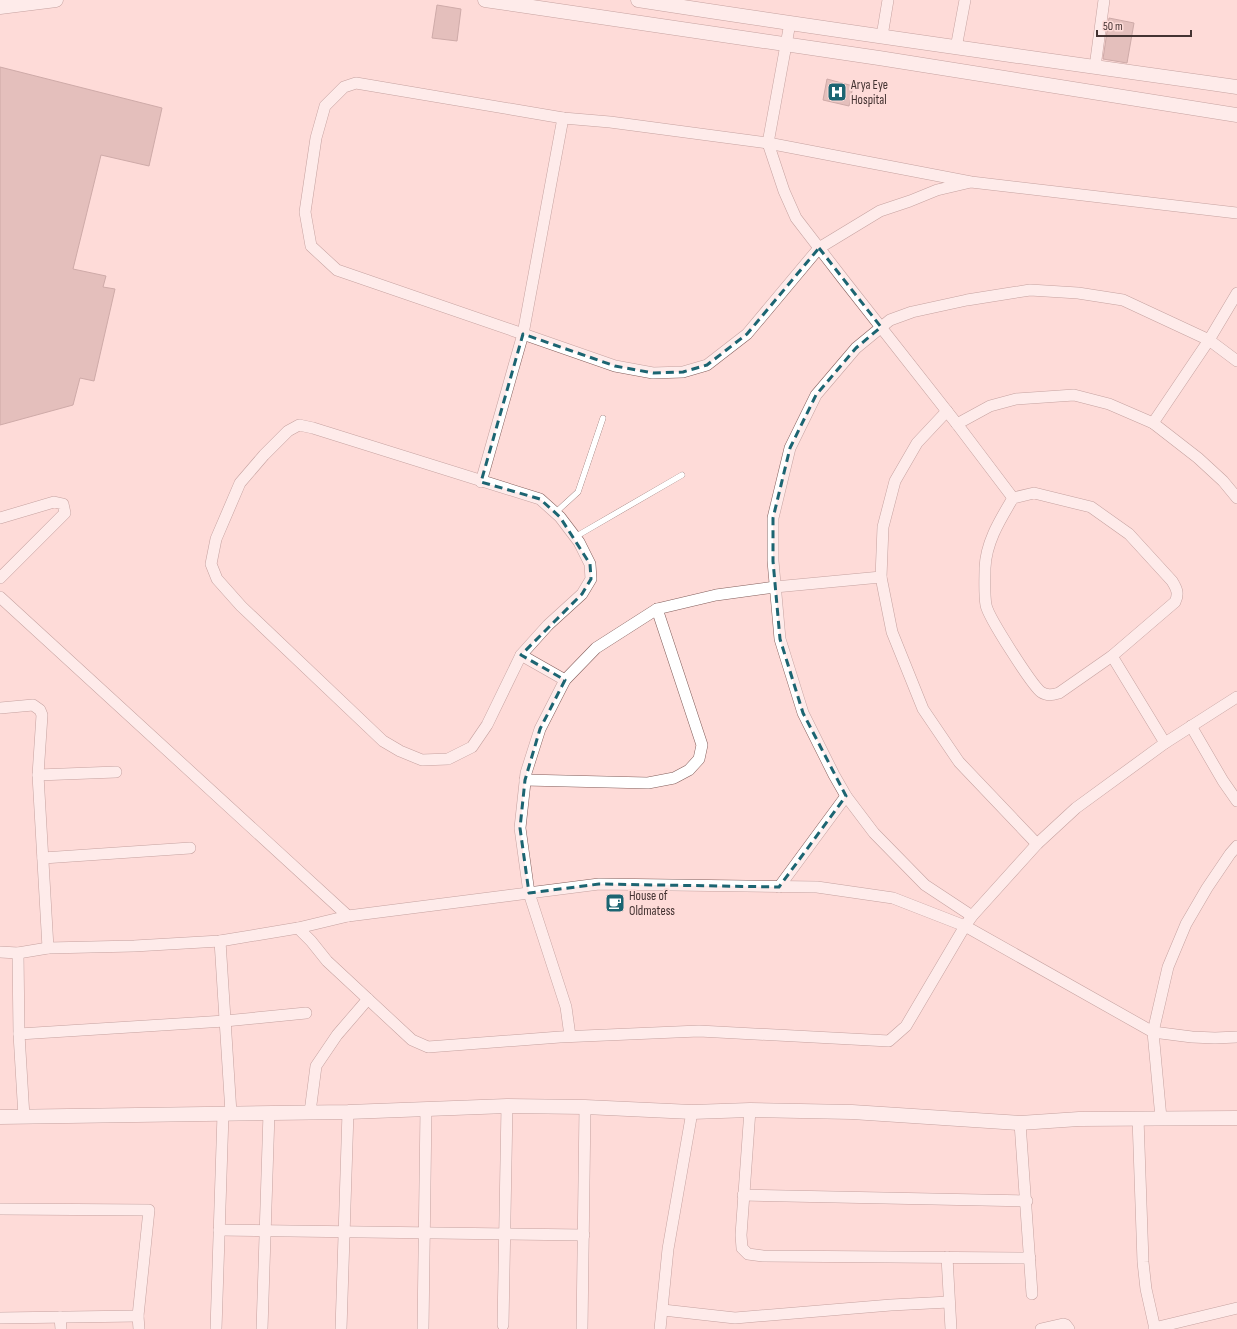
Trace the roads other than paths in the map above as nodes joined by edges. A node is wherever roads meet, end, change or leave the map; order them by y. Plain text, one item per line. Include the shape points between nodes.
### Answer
1 (56, 0) edge
2 (485, 0) edge
3 (638, 0) edge
4 (888, 0) edge
5 (965, 0) edge
6 (1104, 0) edge
7 (0, 7) edge
8 (790, 23) junction
9 (882, 36) junction
10 (786, 44) junction
11 (956, 48) junction
12 (1095, 67) junction
13 (1237, 87) edge
14 (1237, 115) edge
15 (563, 118) junction
16 (768, 143) junction
17 (971, 182) junction
18 (1237, 213) edge
19 (819, 248) junction
20 (1237, 293) edge
21 (881, 328) junction
22 (523, 334) junction
23 (1210, 340) junction
24 (1237, 361) edge
25 (947, 411) junction
26 (603, 418) dead end
27 (1153, 423) junction
28 (957, 424) junction
29 (682, 475) dead end
30 (481, 482) junction
31 (1013, 498) junction
32 (1237, 498) edge
33 (555, 513) junction
34 (0, 518) edge
35 (575, 537) junction
36 (881, 577) junction
37 (0, 578) edge
38 (775, 586) junction
39 (0, 597) edge
40 (657, 609) junction
41 (521, 655) junction
42 (1112, 656) junction
43 (565, 680) junction
44 (1237, 697) edge
45 (0, 708) edge
46 (1191, 726) junction
47 (1166, 743) junction
48 (116, 772) dead end
49 (38, 775) junction
50 (525, 780) junction
51 (846, 796) junction
52 (1237, 801) edge
53 (1037, 844) junction
54 (1237, 846) edge
55 (190, 848) dead end
56 (43, 858) junction
57 (780, 886) junction
58 (529, 893) junction
59 (348, 916) junction
60 (972, 916) junction
61 (965, 926) junction
62 (298, 928) junction
63 (220, 941) junction
64 (48, 948) junction
65 (0, 952) edge
66 (18, 953) junction
67 (368, 999) junction
68 (306, 1013) dead end
69 (225, 1020) junction
70 (1153, 1032) junction
71 (19, 1034) junction
72 (570, 1036) junction
73 (1237, 1037) edge
74 (507, 1106) junction
75 (585, 1107) junction
76 (426, 1109) junction
77 (750, 1110) junction
78 (310, 1112) junction
79 (348, 1112) junction
80 (692, 1112) junction
81 (227, 1113) junction
82 (268, 1113) junction
83 (0, 1117) edge
84 (24, 1117) junction
85 (1138, 1118) junction
86 (1161, 1118) junction
87 (1237, 1118) edge
88 (1020, 1123) junction
89 (743, 1195) junction
90 (1026, 1201) junction
91 (0, 1209) edge
92 (219, 1230) junction
93 (265, 1230) junction
94 (344, 1232) junction
95 (424, 1233) junction
96 (505, 1234) junction
97 (584, 1236) junction
98 (947, 1257) junction
99 (1030, 1258) junction
100 (1032, 1294) dead end
101 (949, 1302) junction
102 (1237, 1308) edge
103 (663, 1310) junction
104 (138, 1316) junction
105 (60, 1317) junction
106 (0, 1318) edge
107 (503, 1325) dead end
108 (60, 1329) edge
109 (139, 1329) edge
110 (216, 1329) edge
111 (262, 1329) edge
112 (341, 1329) edge
113 (423, 1329) edge
114 (582, 1329) edge
115 (660, 1329) edge
116 (951, 1329) edge
117 (1041, 1329) edge
118 (1069, 1329) edge
119 (1154, 1329) edge

1 - 7 street
2 - 10 street
3 - 8 street
4 - 9 street
5 - 11 street
6 - 12 street
8 - 9 street
8 - 10 street
9 - 11 street
10 - 14 street
10 - 16 street
11 - 12 street
12 - 13 street
15 - 16 street
15 - 22 street
15 - 22 street via 356,83 344,86 325,106 316,138 305,212 311,246 337,270
16 - 17 street
16 - 19 street via 796,218
17 - 18 street
17 - 19 street via 937,190 880,212
19 - 21 street
19 - 22 street via 747,334 706,366 683,372 645,372 615,366
20 - 23 street
21 - 23 street via 890,320 912,312 1030,290 1078,292 1123,300
21 - 25 street
21 - 38 street via 856,348 816,395 790,448 773,518 772,561
22 - 30 street
23 - 24 street
23 - 27 street
25 - 28 street
25 - 36 street via 916,443 895,481 883,527
26 - 33 lane via 578,492
27 - 28 street via 1109,404 1074,395 1016,399 990,406
27 - 32 street via 1198,458
28 - 31 street
29 - 35 lane
30 - 33 street via 540,500
30 - 41 street via 299,425 288,431 240,483 216,539 211,564 217,579 241,606 383,741 422,760 448,759 472,747 487,725
31 - 42 street via 1034,493 1091,507 1129,534 1172,581 1178,596 1175,602
31 - 42 street via 992,534 985,567 986,606 1005,640 1035,686 1049,695 1059,693
33 - 35 street
34 - 37 street via 54,502 63,504 65,513
35 - 41 street via 590,564 591,579 582,594 548,625
36 - 38 street
36 - 53 street via 892,632 924,709 959,762
38 - 40 street via 716,595
38 - 51 street via 780,639 803,713
39 - 59 street
40 - 43 street via 596,648
40 - 50 street via 702,745 699,759 689,770 674,778 648,783
41 - 43 street
42 - 47 street
43 - 50 street via 540,729
44 - 46 street
45 - 49 street via 33,705 40,710 42,715
46 - 47 street
46 - 52 street
47 - 53 street via 1076,808
48 - 49 street
49 - 56 street
50 - 58 street via 520,828
51 - 57 street
51 - 60 street via 874,832 925,885
53 - 60 street
54 - 70 street via 1207,888 1186,924 1168,967
55 - 56 street
56 - 64 street
57 - 58 street via 599,884
57 - 61 street via 816,887 892,898
58 - 59 street
58 - 72 street via 566,1007
59 - 62 street
60 - 61 street
61 - 70 street
61 - 72 street via 906,1026 889,1041 700,1031
62 - 63 street
62 - 67 street via 327,961
63 - 64 street
63 - 69 street
64 - 66 street
65 - 66 street
66 - 71 street
67 - 72 street via 412,1040 428,1047
67 - 78 street via 337,1035 316,1066
68 - 69 street
69 - 71 street
69 - 81 street
70 - 73 street via 1192,1037
70 - 86 street
71 - 84 street
74 - 75 street
74 - 76 street
74 - 96 street
75 - 80 street
75 - 97 street
76 - 79 street
76 - 95 street
77 - 80 street
77 - 88 street via 852,1112
77 - 89 street
78 - 79 street
78 - 82 street
79 - 94 street
80 - 103 street via 668,1249
81 - 82 street
81 - 84 street
81 - 92 street
82 - 93 street
83 - 84 street
85 - 86 street
85 - 88 street
85 - 119 street via 1143,1262
86 - 87 street
88 - 90 street
89 - 90 street
89 - 98 street via 742,1248 748,1254
90 - 99 street
91 - 104 street via 149,1210
92 - 93 street
92 - 110 street
93 - 94 street
93 - 111 street
94 - 95 street
94 - 112 street
95 - 96 street
95 - 113 street
96 - 97 street
96 - 107 street
97 - 114 street
98 - 99 street
98 - 101 street
99 - 100 street
101 - 103 street via 735,1318
101 - 116 street
102 - 119 street
103 - 115 street
104 - 105 street
104 - 109 street
105 - 106 street
105 - 108 street
117 - 118 street via 1063,1324

